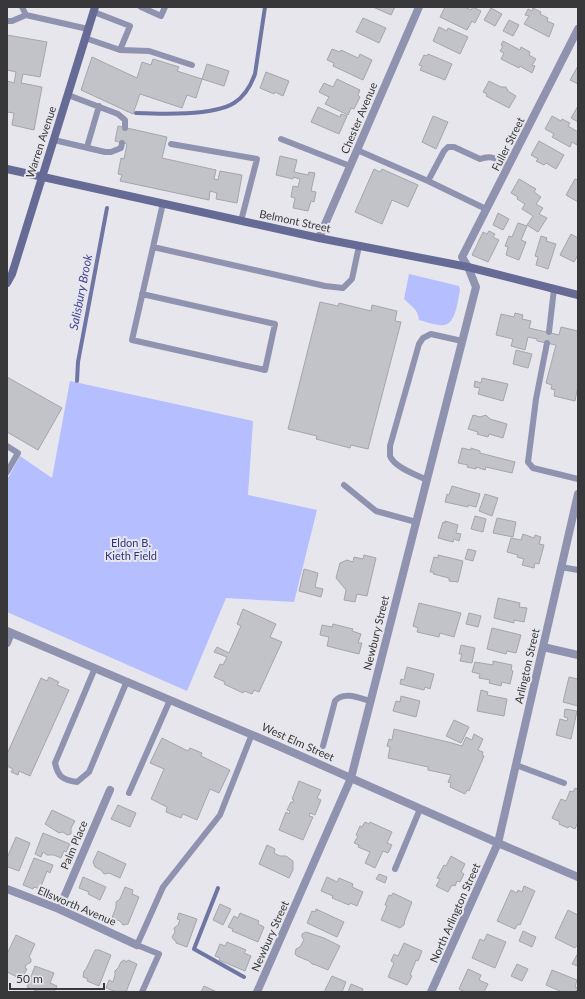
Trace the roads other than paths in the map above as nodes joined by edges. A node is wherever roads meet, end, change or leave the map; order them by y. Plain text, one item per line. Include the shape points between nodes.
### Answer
1 (22, 7) edge
2 (141, 7) edge
3 (165, 7) edge
4 (419, 7) edge
5 (95, 9) edge
6 (26, 15) junction
7 (7, 21) edge
8 (88, 29) junction
9 (578, 29) edge
10 (85, 38) junction
11 (120, 50) junction
12 (192, 65) dead end
13 (68, 95) junction
14 (99, 106) junction
15 (125, 128) dead end
16 (281, 139) dead end
17 (54, 140) junction
18 (122, 143) dead end
19 (171, 144) dead end
20 (87, 147) junction
21 (357, 150) junction
22 (350, 166) junction
23 (508, 166) junction
24 (7, 169) edge
25 (42, 176) junction
26 (428, 181) junction
27 (162, 203) junction
28 (486, 209) junction
29 (241, 221) junction
30 (318, 238) junction
31 (359, 246) junction
32 (153, 247) junction
33 (468, 267) junction
34 (8, 281) edge
35 (554, 289) junction
36 (142, 294) junction
37 (578, 295) edge
38 (549, 332) dead end
39 (462, 341) junction
40 (547, 343) dead end
41 (7, 446) edge
42 (7, 472) edge
43 (578, 479) edge
44 (427, 480) junction
45 (344, 485) dead end
46 (578, 494) edge
47 (416, 522) junction
48 (561, 567) junction
49 (578, 570) edge
50 (9, 632) edge
51 (7, 643) edge
52 (543, 646) junction
53 (578, 655) edge
54 (95, 668) junction
55 (127, 681) junction
56 (170, 700) junction
57 (370, 701) junction
58 (252, 734) junction
59 (323, 746) dead end
60 (516, 765) junction
61 (351, 778) junction
62 (564, 783) dead end
63 (110, 790) dead end
64 (129, 793) dead end
65 (420, 809) junction
66 (498, 843) junction
67 (395, 869) dead end
68 (578, 877) edge
69 (7, 889) edge
70 (59, 909) junction
71 (137, 945) junction
72 (142, 992) edge
73 (258, 992) edge
74 (431, 992) edge

1 - 6 lane
2 - 3 lane via 161,16
4 - 21 street, Chester Avenue
5 - 8 main road, Warren Avenue
5 - 11 lane via 130,26
6 - 7 lane
6 - 8 lane
8 - 10 main road, Warren Avenue
9 - 23 street, Fuller Street
10 - 11 lane
10 - 13 main road, Warren Avenue
11 - 12 lane via 149,51
13 - 14 lane
13 - 17 main road, Warren Avenue
14 - 15 lane via 118,114 125,120
14 - 20 lane
16 - 22 lane
17 - 20 lane
17 - 25 main road, Warren Avenue
18 - 20 lane via 121,148 111,152
19 - 29 lane via 257,159
21 - 22 street, Chester Avenue
21 - 26 lane
22 - 30 street, Chester Avenue
23 - 26 lane via 492,156 480,159 454,147 448,147
23 - 28 street, Fuller Street
24 - 25 main road, Belmont Street
25 - 27 main road, Belmont Street
25 - 34 main road, Warren Avenue
26 - 28 lane
27 - 29 main road, Belmont Street
27 - 32 lane
28 - 33 street, Fuller Street via 462,257
29 - 30 main road, Belmont Street
30 - 31 main road, Belmont Street
31 - 32 lane via 352,279 343,288
31 - 33 main road, Belmont Street
32 - 36 lane
33 - 35 main road, Belmont Street
33 - 39 street, Newbury Street via 476,287
35 - 37 main road, Belmont Street
35 - 38 lane
36 - 36 lane via 132,340 265,370 275,324
39 - 44 street, Newbury Street
39 - 44 lane via 432,334 423,338 419,344 390,446 390,456 394,462
40 - 43 lane via 536,399 528,462 533,468
41 - 42 lane via 18,453
44 - 47 street, Newbury Street
45 - 47 lane via 376,511
46 - 48 street, Arlington Street
47 - 57 street, Newbury Street
48 - 49 lane
48 - 52 street, Arlington Street
50 - 51 street
50 - 54 street, West Elm Street
52 - 53 street
52 - 60 street, Arlington Street
54 - 55 street, West Elm Street
54 - 55 lane via 55,763 57,773 66,780 77,782 89,772
55 - 56 street, West Elm Street
56 - 58 street, West Elm Street
56 - 64 lane
57 - 59 lane via 348,695 338,697
57 - 61 street, Newbury Street
58 - 61 street, West Elm Street
58 - 71 lane via 220,815 163,887
60 - 62 lane
60 - 66 street, Arlington Street
61 - 65 street, West Elm Street
61 - 73 street, Newbury Street
63 - 70 street, Palm Place
65 - 66 street, West Elm Street
65 - 67 lane
66 - 68 street, West Elm Street
66 - 74 street, North Arlington Street
69 - 70 street, Ellsworth Avenue
70 - 71 street, Ellsworth Avenue
71 - 72 lane via 159,954

